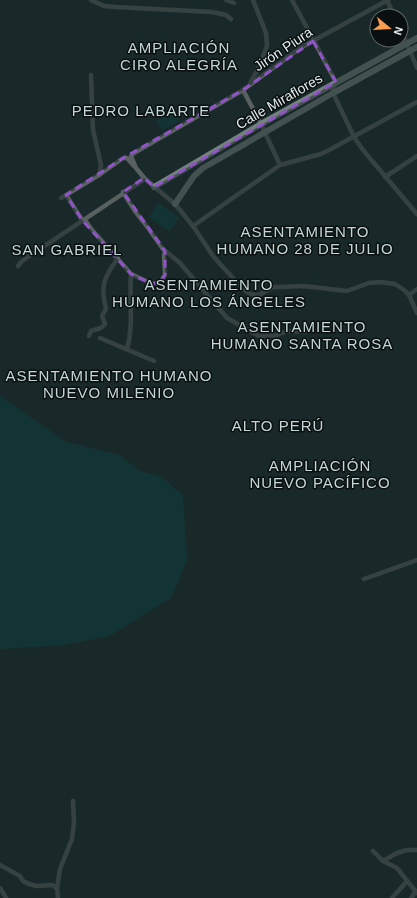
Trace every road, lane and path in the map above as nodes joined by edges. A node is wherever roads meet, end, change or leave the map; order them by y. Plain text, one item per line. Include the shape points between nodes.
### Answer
1 (91, 0) edge
2 (226, 0) edge
3 (253, 0) edge
4 (292, 0) edge
5 (387, 0) edge
6 (234, 3) dead end
7 (231, 19) dead end
8 (313, 41) junction
9 (417, 47) edge
10 (400, 48) edge
11 (408, 48) edge
12 (409, 52) junction
13 (417, 68) edge
14 (91, 75) dead end
15 (336, 82) junction
16 (243, 90) junction
17 (333, 93) junction
18 (417, 102) edge
19 (261, 124) junction
20 (265, 133) junction
21 (354, 137) junction
22 (417, 156) edge
23 (280, 165) junction
24 (136, 168) junction
25 (99, 175) junction
26 (385, 176) junction
27 (144, 179) junction
28 (154, 187) junction
29 (124, 192) junction
30 (175, 204) junction
31 (416, 212) edge
32 (83, 220) junction
33 (193, 226) junction
34 (165, 252) junction
35 (118, 258) junction
36 (18, 266) dead end
37 (131, 274) junction
38 (417, 289) edge
39 (409, 295) junction
40 (417, 313) edge
41 (305, 332) dead end
42 (89, 336) dead end
43 (100, 338) dead end
44 (127, 349) junction
45 (154, 361) dead end
46 (417, 560) edge
47 (364, 579) dead end
48 (73, 801) dead end
49 (417, 850) edge
50 (373, 851) dead end
51 (383, 861) junction
52 (0, 865) edge
53 (407, 881) junction
54 (0, 888) edge
55 (57, 888) junction
56 (416, 892) edge
57 (6, 898) edge
58 (58, 898) edge
59 (392, 898) edge
60 (411, 898) edge

1 - 7 street via 104,6 212,12 226,15
2 - 6 street
3 - 16 street via 266,33 267,46 255,75
4 - 8 street
5 - 8 street, Jirón Piura
8 - 15 street
8 - 16 street, Jirón Piura
9 - 12 street, Calle Miraflores
10 - 15 street, Calle Miraflores
11 - 12 street
12 - 13 street
12 - 17 street, Calle Miraflores
14 - 25 street via 93,130 100,164
15 - 17 street
15 - 19 street, Calle Miraflores
16 - 19 street
16 - 24 street, Jirón Piura via 134,153 131,156
17 - 20 street, Calle Miraflores
17 - 21 street
18 - 21 street
19 - 20 street
19 - 28 street, Calle Miraflores
20 - 23 street
20 - 30 street, Calle Miraflores via 198,172
21 - 23 street via 321,154
21 - 26 street
22 - 26 street
23 - 33 street
24 - 25 street via 124,158
24 - 27 street
25 - 32 street via 63,197
26 - 31 street
27 - 28 street
27 - 29 street
28 - 30 street
29 - 32 street
29 - 34 street
30 - 33 street
32 - 35 street
32 - 36 street
33 - 39 street via 213,256 241,287 252,295 259,295 273,287 281,286 347,291 380,282 395,284
34 - 37 street via 165,275 161,281 152,284
34 - 41 street via 180,263 227,318 248,331 258,336 278,335 287,331
35 - 37 street
35 - 42 street via 103,282 102,292 106,310 102,316 105,324 91,331
37 - 44 street via 131,327
38 - 39 street
39 - 40 street
43 - 44 street
44 - 45 street
46 - 47 street
48 - 55 street via 72,839 60,869
49 - 51 street via 397,853
50 - 51 street
51 - 53 street via 397,868
52 - 55 street via 29,884 52,885
53 - 56 street
53 - 59 street
54 - 57 street
55 - 58 street
56 - 60 street

